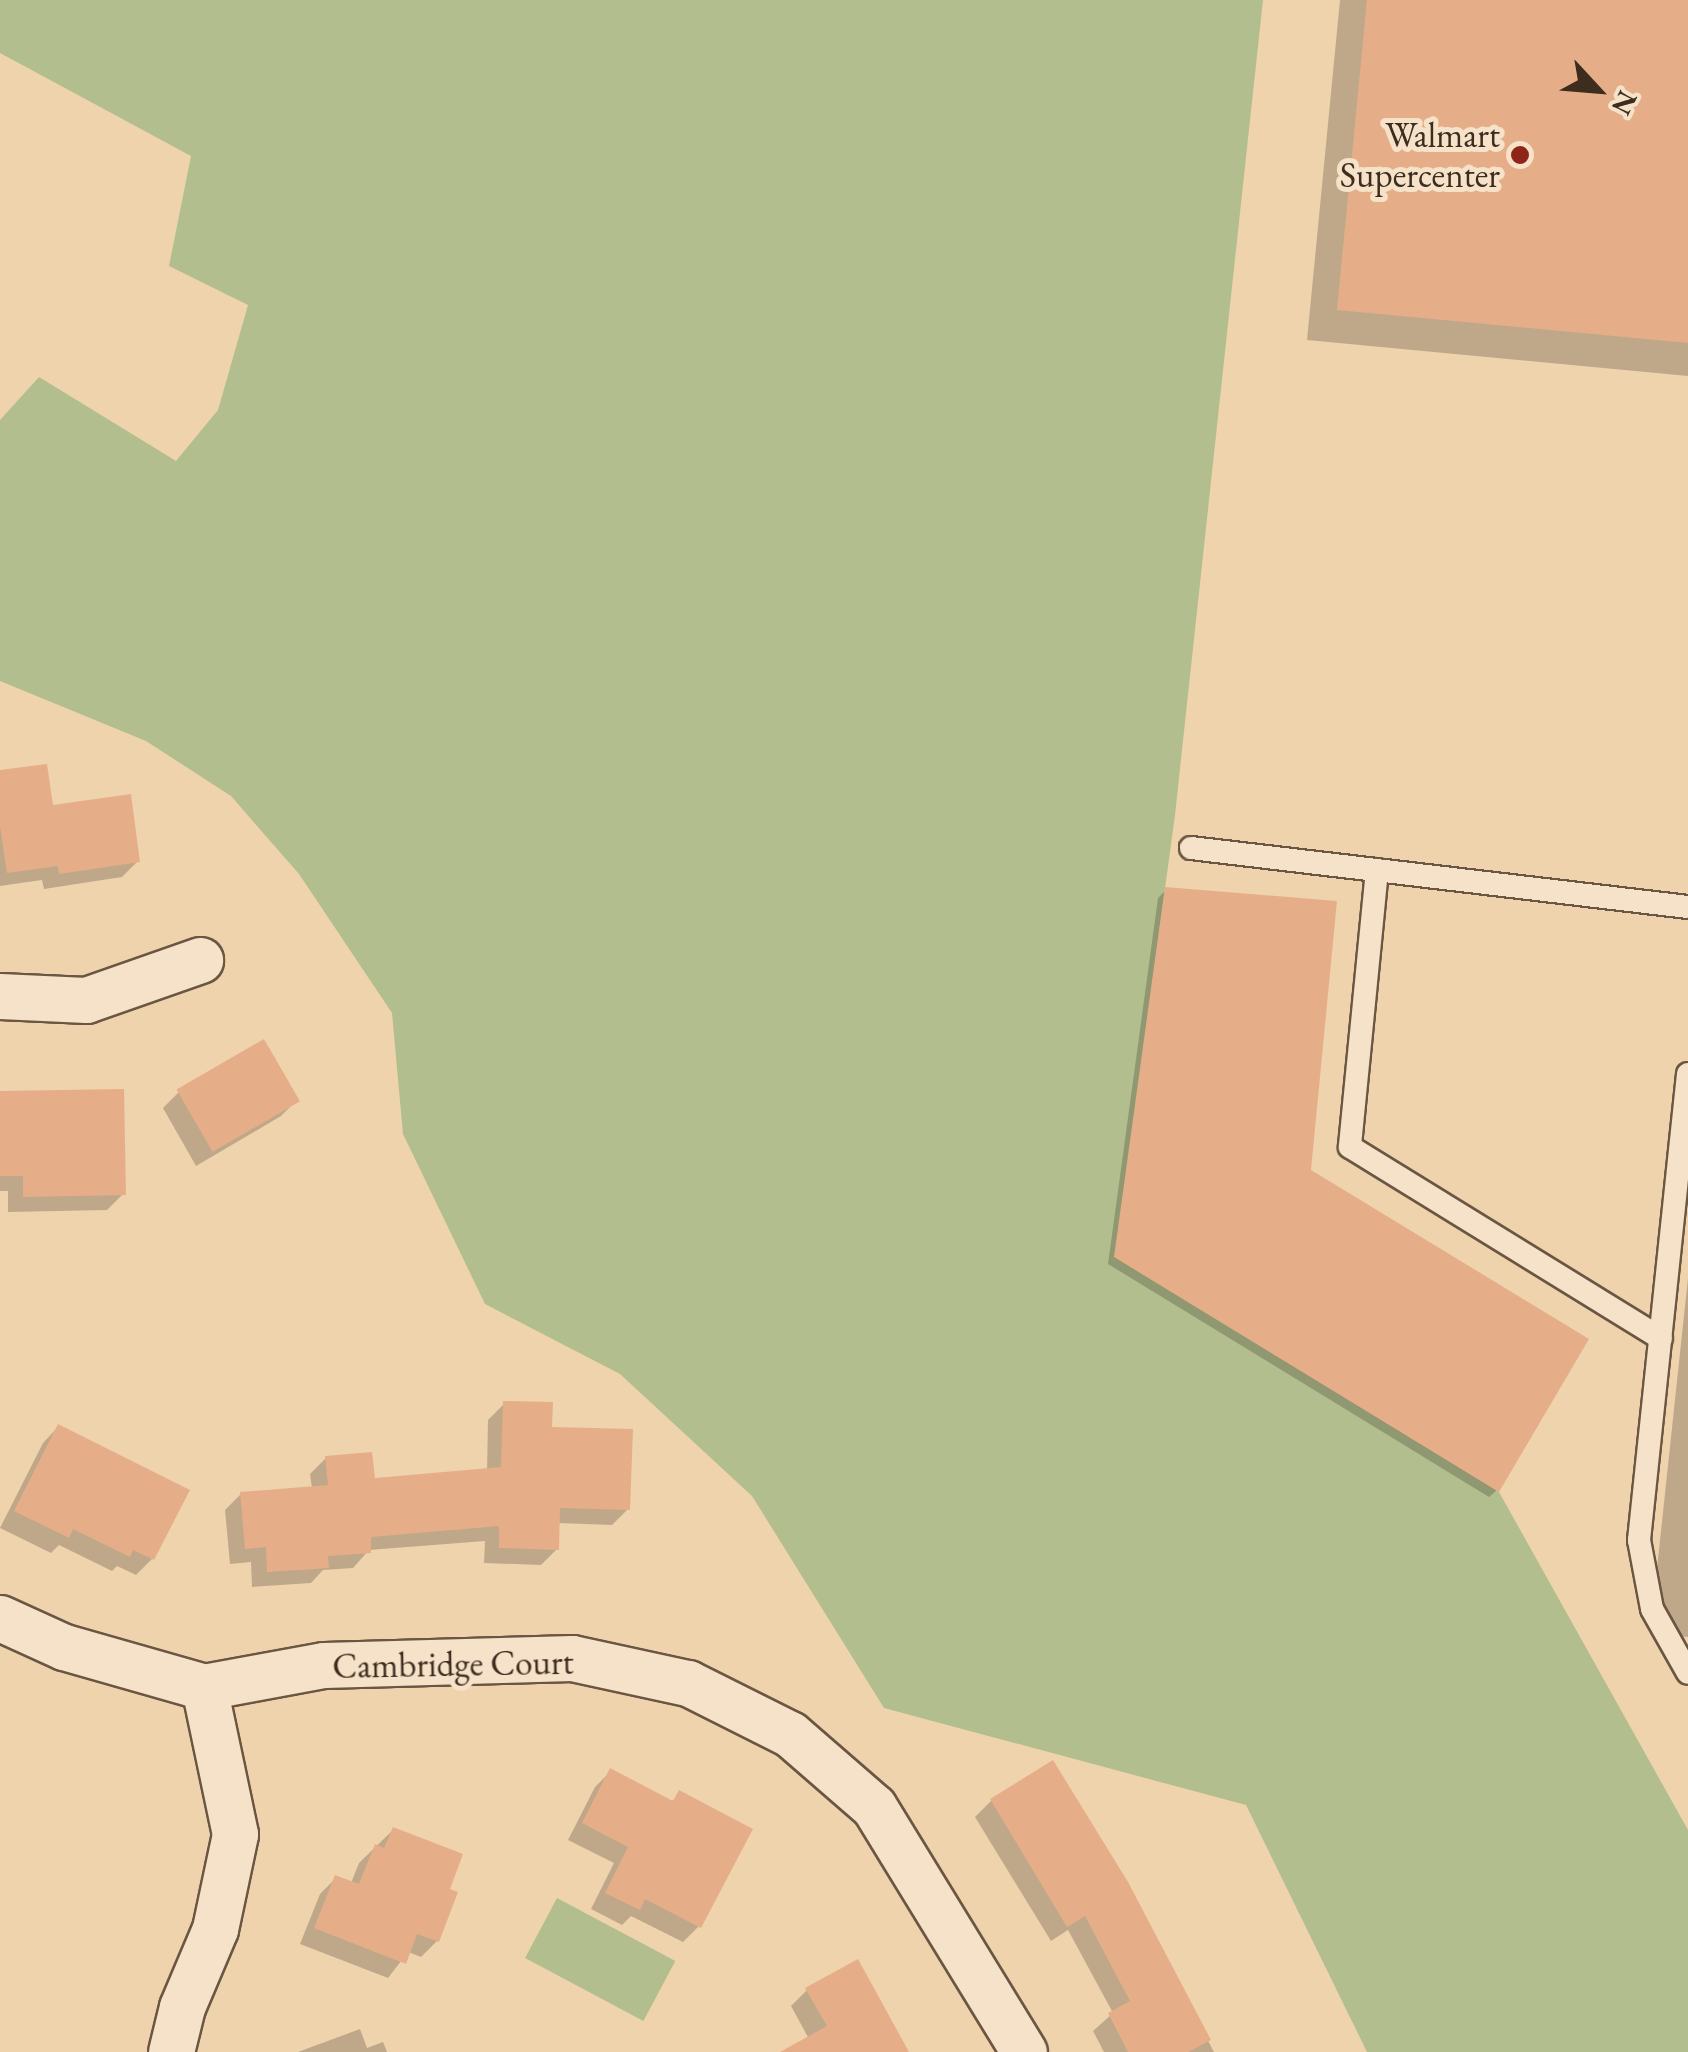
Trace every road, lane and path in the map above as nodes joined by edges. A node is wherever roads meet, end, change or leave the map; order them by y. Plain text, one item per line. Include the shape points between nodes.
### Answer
1 (1191, 848) dead end
2 (1378, 870) junction
3 (1688, 907) edge
4 (200, 960) dead end
5 (0, 996) edge
6 (1688, 1074) edge
7 (1661, 1338) junction
8 (0, 1618) edge
9 (1688, 1673) edge
10 (204, 1687) junction
11 (172, 2052) edge
12 (1024, 2052) edge

1 - 2 lane
2 - 3 lane
2 - 7 lane via 1350,1147
4 - 5 street via 86,1000
6 - 7 lane
7 - 9 lane via 1641,1564 1661,1631
8 - 10 street via 64,1647
10 - 11 street via 234,1834 215,1929 182,2007
10 - 12 street, Cambridge Court via 324,1665 572,1658 688,1683 790,1734 874,1807

